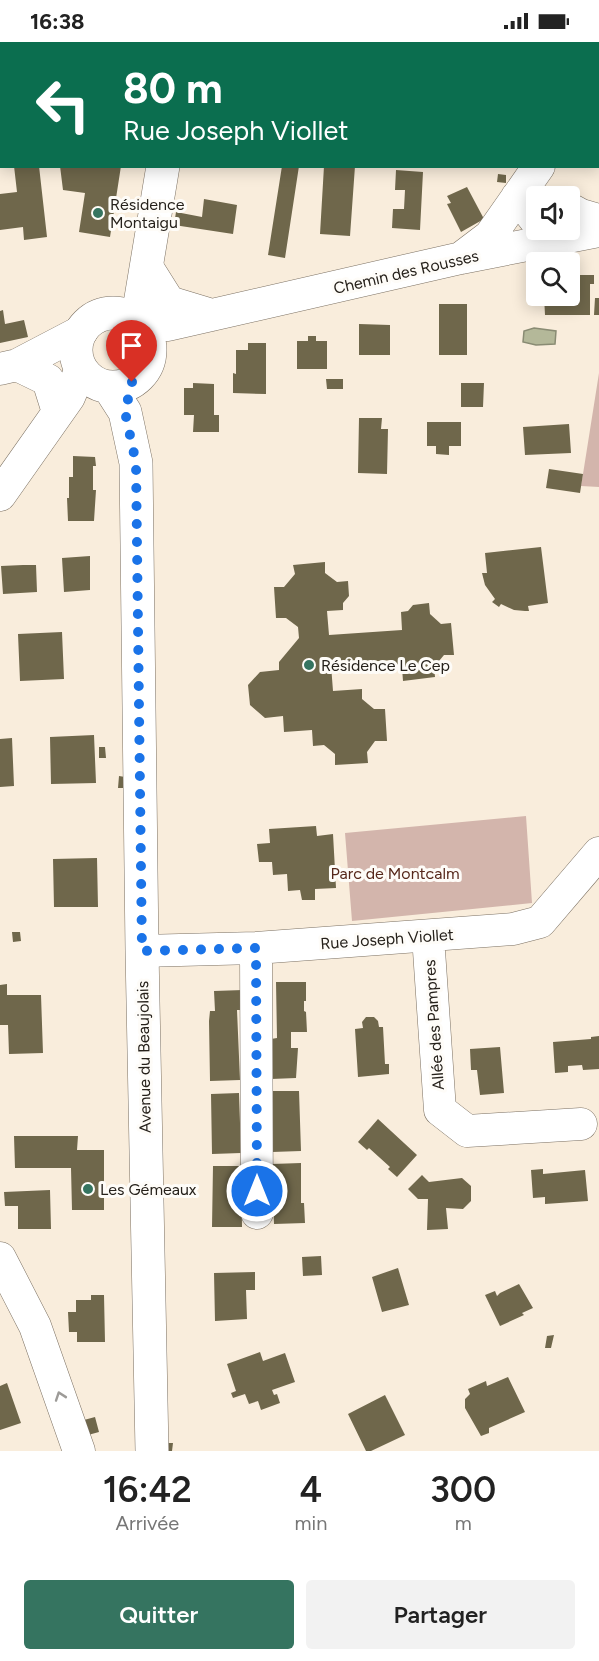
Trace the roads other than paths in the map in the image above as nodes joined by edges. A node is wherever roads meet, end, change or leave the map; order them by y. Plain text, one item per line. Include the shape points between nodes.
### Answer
1 (163, 168) edge
2 (526, 194) edge
3 (580, 214) edge
4 (599, 220) edge
5 (580, 231) edge
6 (599, 231) edge
7 (526, 237) edge
8 (149, 256) junction
9 (461, 258) junction
10 (213, 315) junction
11 (142, 328) junction
12 (19, 362) edge
13 (92, 381) junction
14 (0, 495) edge
15 (599, 853) edge
16 (428, 936) junction
17 (256, 948) junction
18 (142, 951) junction
19 (581, 1124) dead end
20 (257, 1213) dead end
21 (0, 1258) edge
22 (80, 1451) edge
23 (153, 1451) edge

1 - 8 main road
2 - 9 street via 490,236
3 - 4 street
5 - 6 street, Chemin des Rousses
7 - 9 street, Chemin des Rousses
8 - 10 street, Chemin des Rousses via 169,302
8 - 11 main road
9 - 10 street, Chemin des Rousses
10 - 11 street, Chemin des Rousses
11 - 13 main road via 147,364 141,374
11 - 13 main road via 96,317
12 - 13 street
12 - 13 street via 48,380
13 - 14 street
13 - 18 main road, Avenue du Beaujolais via 136,463
15 - 16 street, Rue Joseph Viollet via 540,922 513,929
16 - 17 street, Rue Joseph Viollet
16 - 19 street, Allée des Pampres via 440,1110 467,1131
17 - 18 street, Rue Joseph Viollet
17 - 20 street
18 - 23 main road, Avenue du Beaujolais
22 -> 21 street via 35,1326

